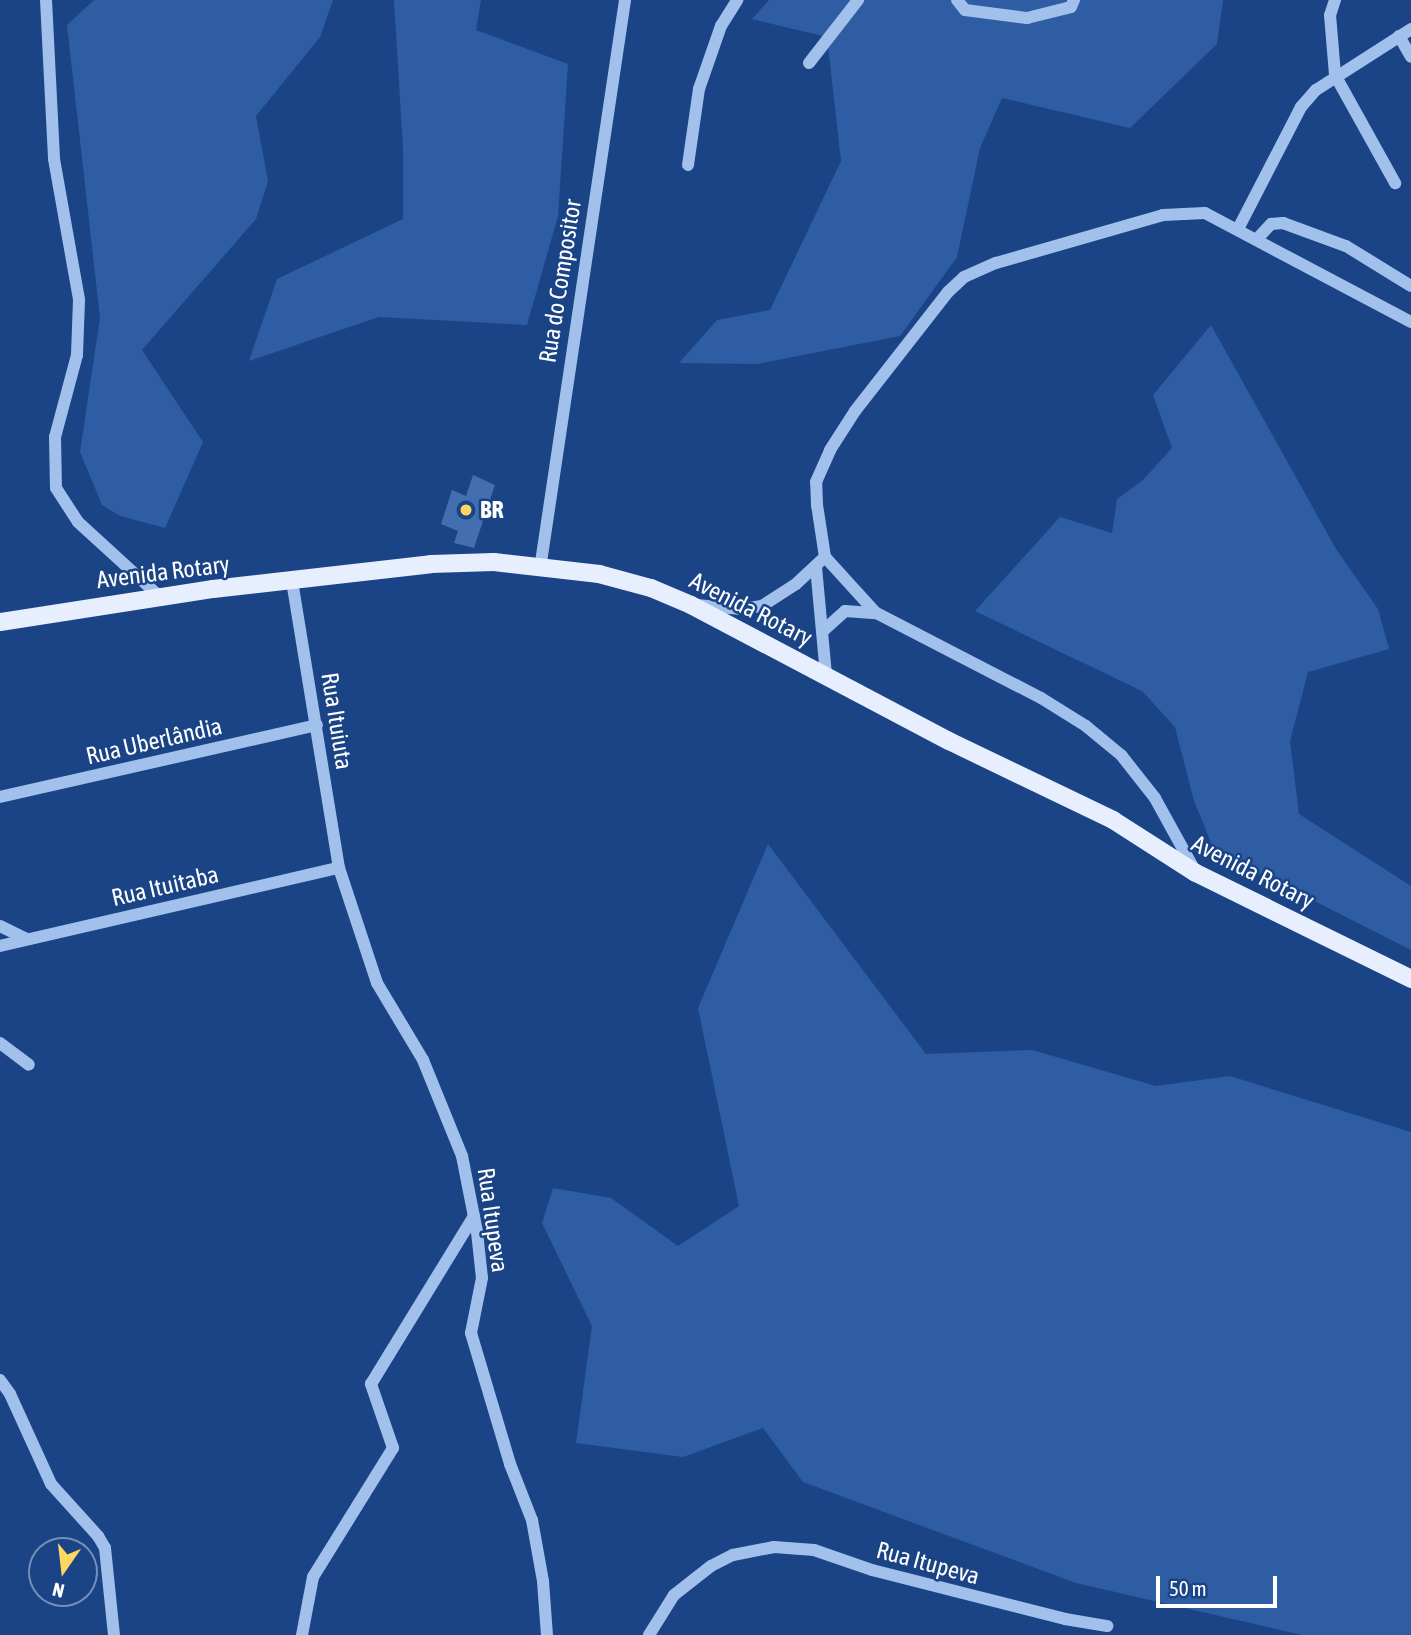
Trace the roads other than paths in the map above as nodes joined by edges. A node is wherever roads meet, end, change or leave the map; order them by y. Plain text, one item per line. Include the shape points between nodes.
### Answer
1 (46, 0) edge
2 (625, 0) edge
3 (737, 0) edge
4 (858, 0) edge
5 (957, 0) edge
6 (1037, 0) edge
7 (1074, 0) edge
8 (1335, 0) edge
9 (1044, 13) junction
10 (1411, 29) edge
11 (1399, 36) junction
12 (1411, 57) edge
13 (809, 62) dead end
14 (1335, 75) junction
15 (688, 165) dead end
16 (1395, 183) dead end
17 (1238, 229) junction
18 (1257, 239) junction
19 (1411, 286) edge
20 (1411, 323) edge
21 (825, 557) junction
22 (816, 567) junction
23 (540, 569) junction
24 (292, 581) junction
25 (160, 597) junction
26 (691, 605) junction
27 (876, 614) junction
28 (0, 622) edge
29 (824, 630) junction
30 (826, 675) junction
31 (317, 725) junction
32 (0, 797) edge
33 (339, 868) junction
34 (1196, 873) junction
35 (0, 926) edge
36 (27, 939) junction
37 (0, 946) edge
38 (1411, 979) edge
39 (0, 1043) edge
40 (29, 1065) dead end
41 (474, 1216) junction
42 (0, 1380) edge
43 (1107, 1626) dead end
44 (114, 1635) edge
45 (302, 1635) edge
46 (547, 1635) edge
47 (649, 1635) edge

1 - 25 street via 54,159 79,300 77,355 55,437 56,488 78,522
2 - 23 street, Rua do Compositor
3 - 15 street via 721,26 699,89
4 - 13 street
5 - 9 street via 965,10 1027,18
6 - 9 street
7 - 9 street via 1071,7
8 - 14 street via 1330,15
10 - 11 street
11 - 12 street
11 - 14 street
14 - 16 street
14 - 17 street via 1301,107
17 - 18 street
17 - 21 street via 1205,213 1163,215 996,263 964,277 855,411 830,450 817,482
18 - 19 street via 1271,224 1283,223 1346,246
18 - 20 street
21 - 22 street
21 - 27 street
22 - 26 street via 762,606
22 - 29 street
23 - 24 main road, Avenida Rotary via 494,562 431,564
23 - 26 main road, Avenida Rotary via 599,575 651,588
24 - 25 main road, Avenida Rotary
24 - 31 street, Rua Ituiuta
25 - 28 main road, Avenida Rotary
26 - 30 main road, Avenida Rotary
27 - 29 street via 845,611
27 - 34 street via 1041,698 1086,726 1121,755 1155,798
29 - 30 street
30 - 34 main road, Avenida Rotary via 1113,820
31 - 32 street, Rua Uberlândia
31 - 33 street, Rua Ituiuta
33 - 36 street, Rua Ituitaba
33 - 41 street, Rua Itupeva via 377,983 423,1060 453,1126
34 - 38 main road, Avenida Rotary
35 - 36 street
36 - 37 street, Rua Ituitaba
39 - 40 street
41 - 45 street via 371,1384 393,1448 313,1577
41 - 46 street, Rua Itupeva via 482,1278 471,1333 531,1520
42 - 44 street via 51,1484 105,1548
43 - 47 street, Rua Itupeva via 885,1574 814,1550 774,1546 733,1555 698,1575 674,1595

